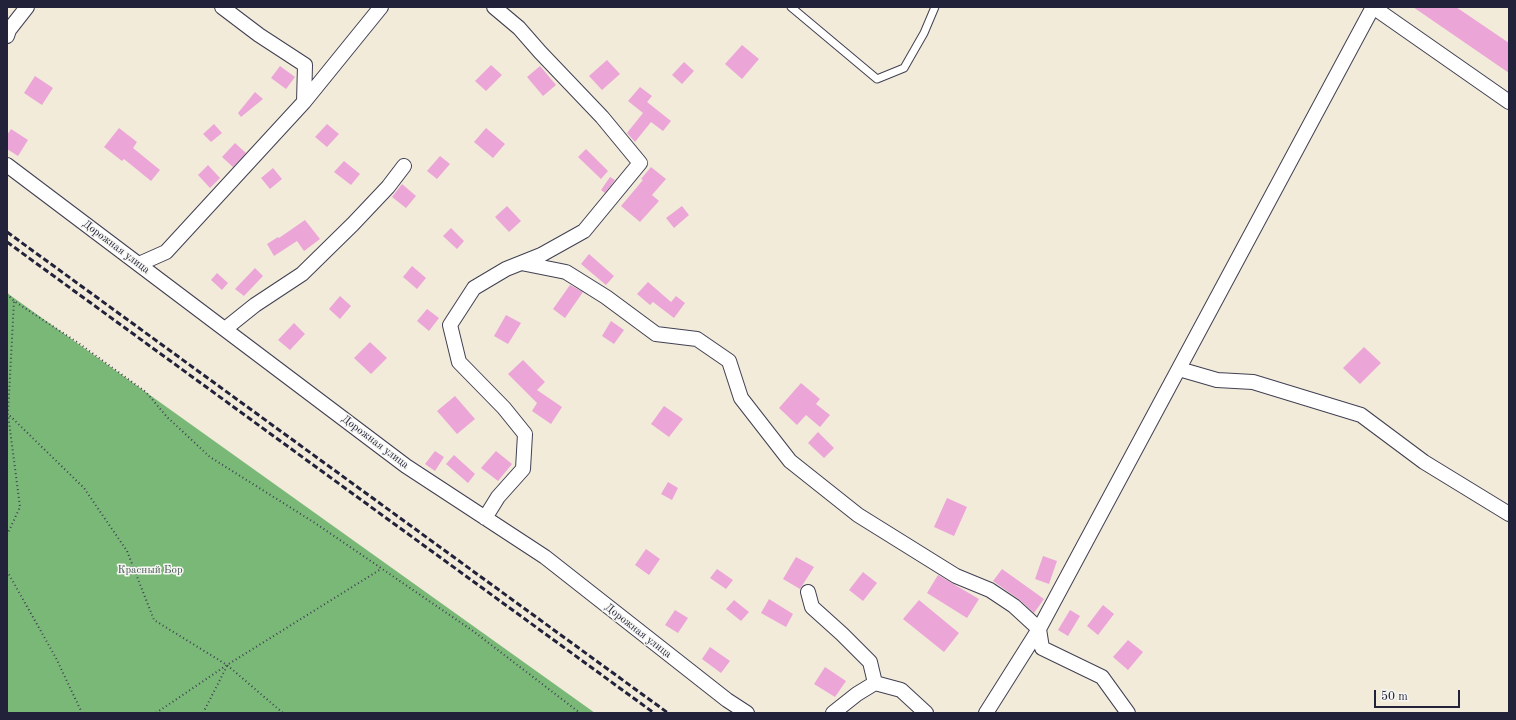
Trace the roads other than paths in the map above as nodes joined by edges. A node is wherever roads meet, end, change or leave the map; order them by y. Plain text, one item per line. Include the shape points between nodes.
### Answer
1 (27, 7) edge
2 (222, 7) edge
3 (381, 7) edge
4 (493, 7) edge
5 (791, 7) edge
6 (935, 7) edge
7 (1373, 7) edge
8 (7, 36) edge
9 (304, 102) junction
10 (1509, 102) edge
11 (7, 165) edge
12 (404, 166) dead end
13 (521, 263) junction
14 (139, 264) junction
15 (225, 329) junction
16 (1179, 369) junction
17 (1509, 514) edge
18 (485, 518) junction
19 (808, 592) dead end
20 (1039, 629) junction
21 (875, 683) junction
22 (747, 713) edge
23 (833, 713) edge
24 (926, 713) edge
25 (986, 713) edge
26 (1128, 713) edge

1 - 8 street
2 - 9 street via 305,65
3 - 9 street
4 - 13 street via 519,28 602,117 640,163 584,231
5 - 6 lane via 877,79 904,68
7 - 10 street
7 - 16 street
9 - 14 street via 166,252
11 - 14 street, Дорожная улица
12 - 15 street via 388,187 302,274 255,305
13 - 18 street via 474,288 450,325 459,362 504,408 525,434 523,469 498,497
13 - 20 street via 566,272 656,334 697,339 729,361 741,398 790,461 858,515 956,576 990,590 1014,606
14 - 15 street, Дорожная улица
15 - 18 street, Дорожная улица via 406,466
16 - 17 street via 1217,380 1253,382 1362,415 1424,462
16 - 20 street
18 - 22 street, Дорожная улица via 545,557
19 - 21 street via 812,607 870,662
20 - 25 street
20 - 26 street via 1042,648 1102,677
21 - 23 street
21 - 24 street via 901,690

